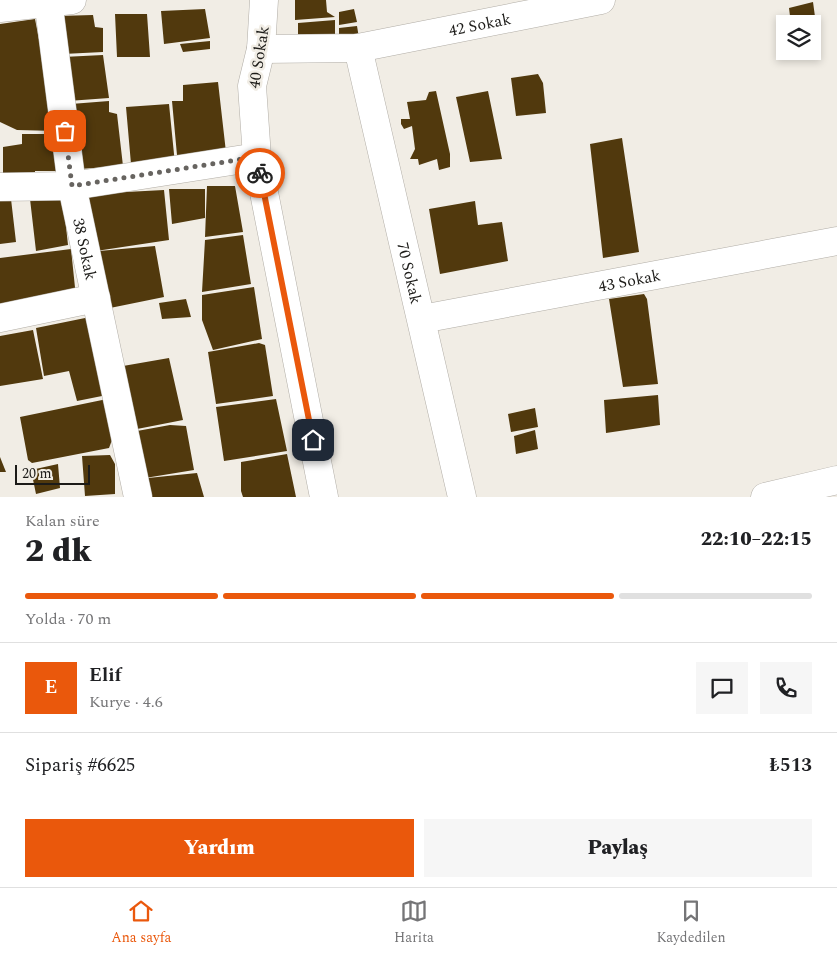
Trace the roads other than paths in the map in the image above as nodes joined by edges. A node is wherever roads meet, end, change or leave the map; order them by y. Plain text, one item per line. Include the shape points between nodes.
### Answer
1 (264, 0) edge
2 (56, 1) edge
3 (587, 1) edge
4 (0, 8) edge
5 (358, 48) junction
6 (261, 49) junction
7 (256, 157) junction
8 (72, 186) junction
9 (0, 187) edge
10 (837, 241) edge
11 (96, 298) junction
12 (0, 318) edge
13 (422, 319) junction
14 (837, 480) edge
15 (138, 497) edge
16 (324, 497) edge
17 (462, 497) edge
18 (765, 497) edge

1 - 6 street, 40 Sokak
2 - 4 street
2 - 8 street, 38 Sokak
3 - 5 street, 42 Sokak
5 - 6 street, 42 Sokak
5 - 13 street, 70 Sokak
6 - 7 street, 40 Sokak via 252,86
7 - 8 street
7 - 16 street, 40 Sokak
8 - 9 street
8 - 11 street, 38 Sokak
10 - 13 street, 43 Sokak
11 - 12 street
11 - 15 street, 38 Sokak
13 - 17 street, 70 Sokak
14 - 18 street

